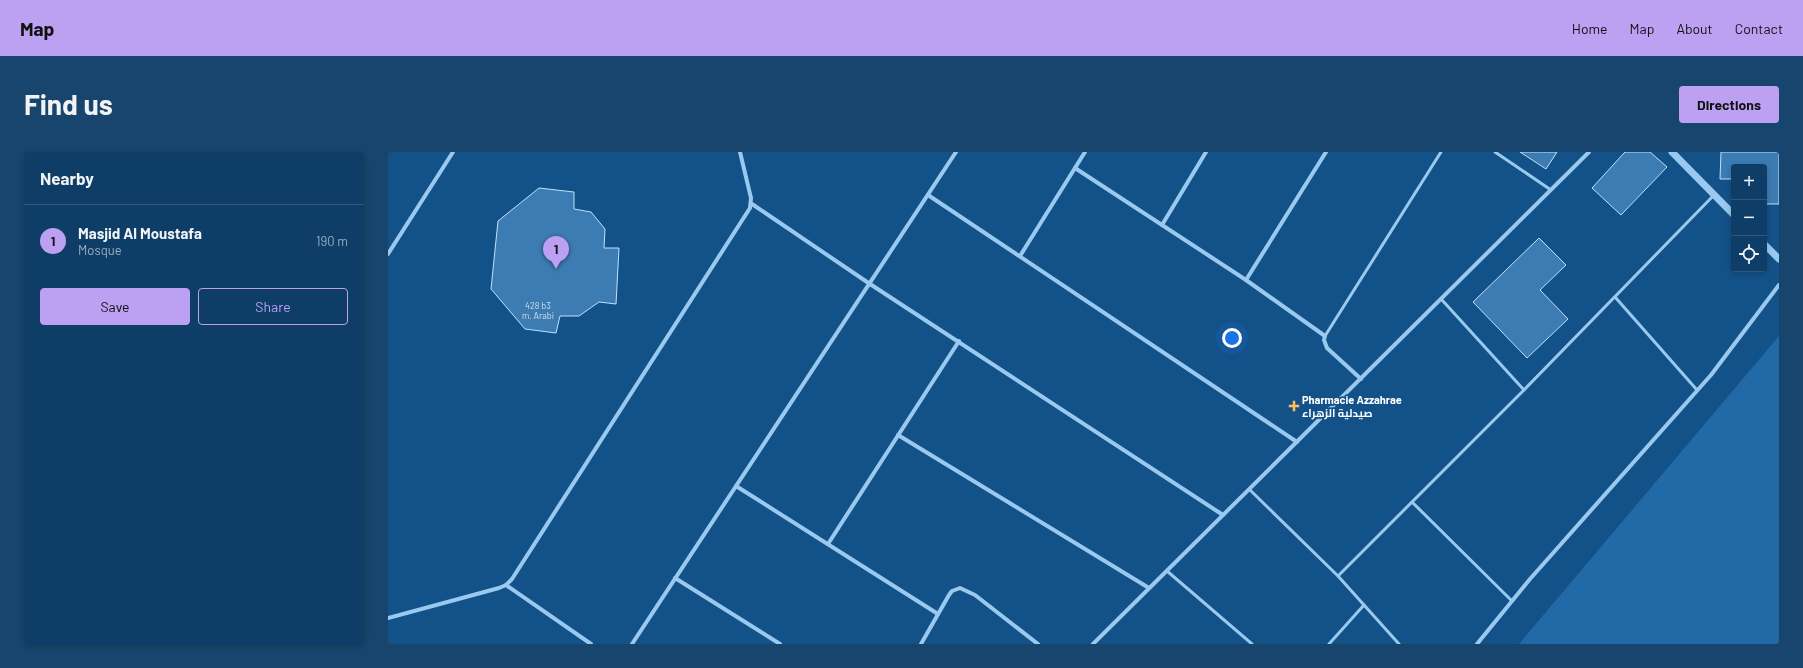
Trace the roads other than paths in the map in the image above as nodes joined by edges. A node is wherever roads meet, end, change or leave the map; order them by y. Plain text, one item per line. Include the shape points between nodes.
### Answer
1 (453, 152) edge
2 (740, 152) edge
3 (956, 152) edge
4 (1085, 152) edge
5 (1206, 152) edge
6 (1326, 152) edge
7 (1441, 152) edge
8 (1495, 152) edge
9 (1589, 152) edge
10 (1672, 152) edge
11 (1075, 168) junction
12 (1552, 190) junction
13 (1714, 195) junction
14 (928, 196) junction
15 (752, 204) junction
16 (1731, 212) edge
17 (1162, 225) junction
18 (1767, 247) edge
19 (388, 254) edge
20 (1020, 256) junction
21 (1779, 259) edge
22 (1246, 280) junction
23 (870, 284) junction
24 (1779, 285) edge
25 (1615, 297) junction
26 (1442, 300) junction
27 (1325, 336) junction
28 (959, 341) junction
29 (1361, 379) junction
30 (1524, 390) junction
31 (1698, 390) junction
32 (898, 436) junction
33 (1297, 442) junction
34 (736, 486) junction
35 (1250, 489) junction
36 (1412, 502) junction
37 (1224, 515) junction
38 (828, 544) junction
39 (1167, 571) junction
40 (1338, 576) junction
41 (675, 578) junction
42 (506, 585) junction
43 (1149, 588) junction
44 (1512, 602) junction
45 (1364, 605) junction
46 (938, 614) junction
47 (388, 618) edge
48 (591, 644) edge
49 (632, 644) edge
50 (780, 644) edge
51 (921, 644) edge
52 (1038, 644) edge
53 (1093, 644) edge
54 (1252, 644) edge
55 (1329, 644) edge
56 (1399, 644) edge
57 (1476, 644) edge

1 - 19 street
2 - 15 street
3 - 14 street
4 - 11 street
5 - 17 street
6 - 22 street
7 - 27 lane
8 - 12 lane
9 - 12 street
10 - 13 street
11 - 17 street
11 - 20 street
12 - 26 street
13 - 16 street
13 - 25 lane
14 - 20 street
14 - 23 street
15 - 23 street
15 - 42 street
17 - 22 street
18 - 21 street
20 - 33 street
22 - 27 street
23 - 28 street
23 - 34 street
24 - 31 street
25 - 30 lane
25 - 31 lane
26 - 29 street
26 - 30 lane
27 - 29 street via 1327,348
28 - 32 street
28 - 37 street
29 - 33 street
30 - 36 lane
31 - 44 street
32 - 38 street
32 - 43 street
33 - 35 street
34 - 38 street
34 - 41 street
35 - 37 street
35 - 40 lane
36 - 40 lane
36 - 44 lane
37 - 39 street
38 - 46 street
39 - 43 street
39 - 54 lane
40 - 45 lane
41 - 49 street
41 - 50 street
42 - 47 street
42 - 48 street
43 - 53 street
44 - 57 street
45 - 55 lane
45 - 56 lane
46 - 51 street
46 - 52 street via 952,591 960,588 975,595

